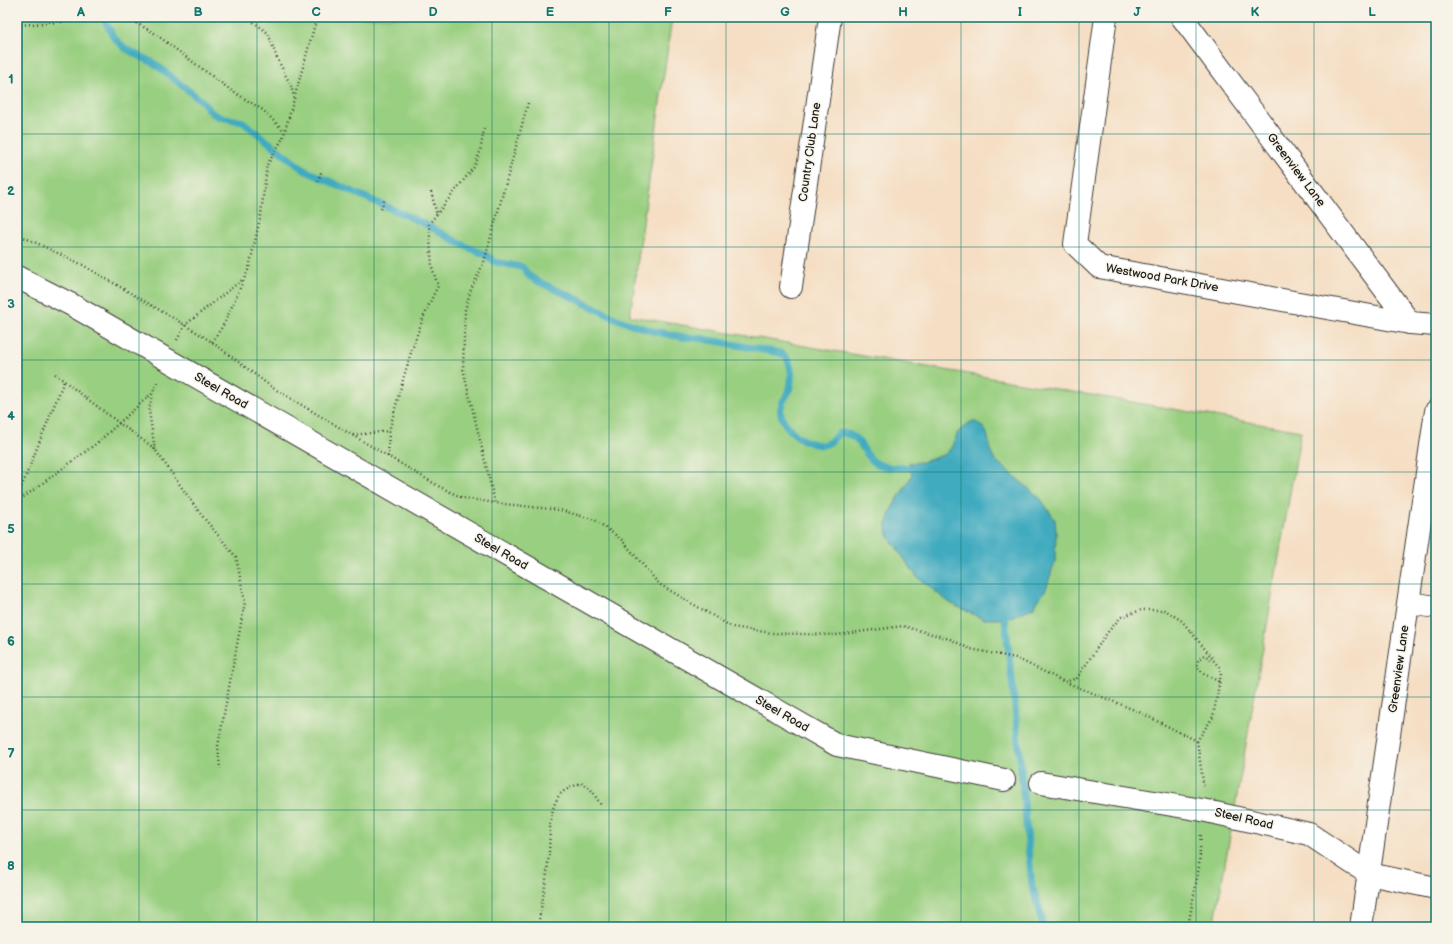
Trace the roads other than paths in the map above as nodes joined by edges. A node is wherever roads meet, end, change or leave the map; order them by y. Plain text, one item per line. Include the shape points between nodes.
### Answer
1 (830, 17) edge
2 (1106, 17) edge
3 (1182, 17) edge
4 (17, 277) edge
5 (791, 287) dead end
6 (1410, 323) junction
7 (1436, 325) edge
8 (1436, 411) edge
9 (1409, 603) junction
10 (1436, 608) edge
11 (1004, 780) dead end
12 (1041, 783) dead end
13 (1369, 874) junction
14 (1436, 888) edge
15 (1361, 927) edge

1 - 5 street, Country Club Lane
2 - 6 street, Westwood Park Drive via 1074,244 1100,267
3 - 6 street, Greenview Lane
4 - 11 street, Steel Road via 72,305 837,745
6 - 7 street, Westwood Park Drive
8 - 9 street, Greenview Lane
9 - 10 street
9 - 13 street, Greenview Lane
12 - 13 street, Steel Road via 1202,810 1309,834
13 - 14 street, Steel Road
13 - 15 street, Greenview Lane

